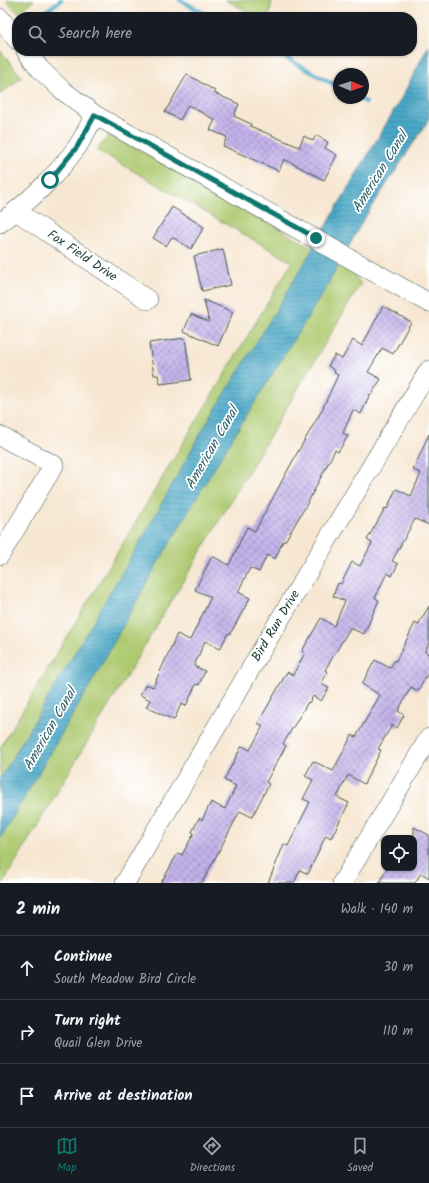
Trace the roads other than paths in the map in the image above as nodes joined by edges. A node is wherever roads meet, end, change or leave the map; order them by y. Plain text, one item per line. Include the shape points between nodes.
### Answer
1 (0, 18) edge
2 (12, 34) edge
3 (30, 56) edge
4 (95, 115) junction
5 (16, 211) junction
6 (0, 223) edge
7 (148, 300) dead end
8 (429, 303) edge
9 (429, 370) edge
10 (0, 436) edge
11 (0, 555) edge
12 (429, 738) edge
13 (125, 883) edge
14 (342, 883) edge

1 - 2 street
3 - 4 street via 61,89
4 - 5 street via 72,152 50,180
4 - 8 street
5 - 6 street
5 - 7 street, Fox Field Drive
9 - 13 street, Bird Run Drive
10 - 11 street via 54,465
12 - 14 street

